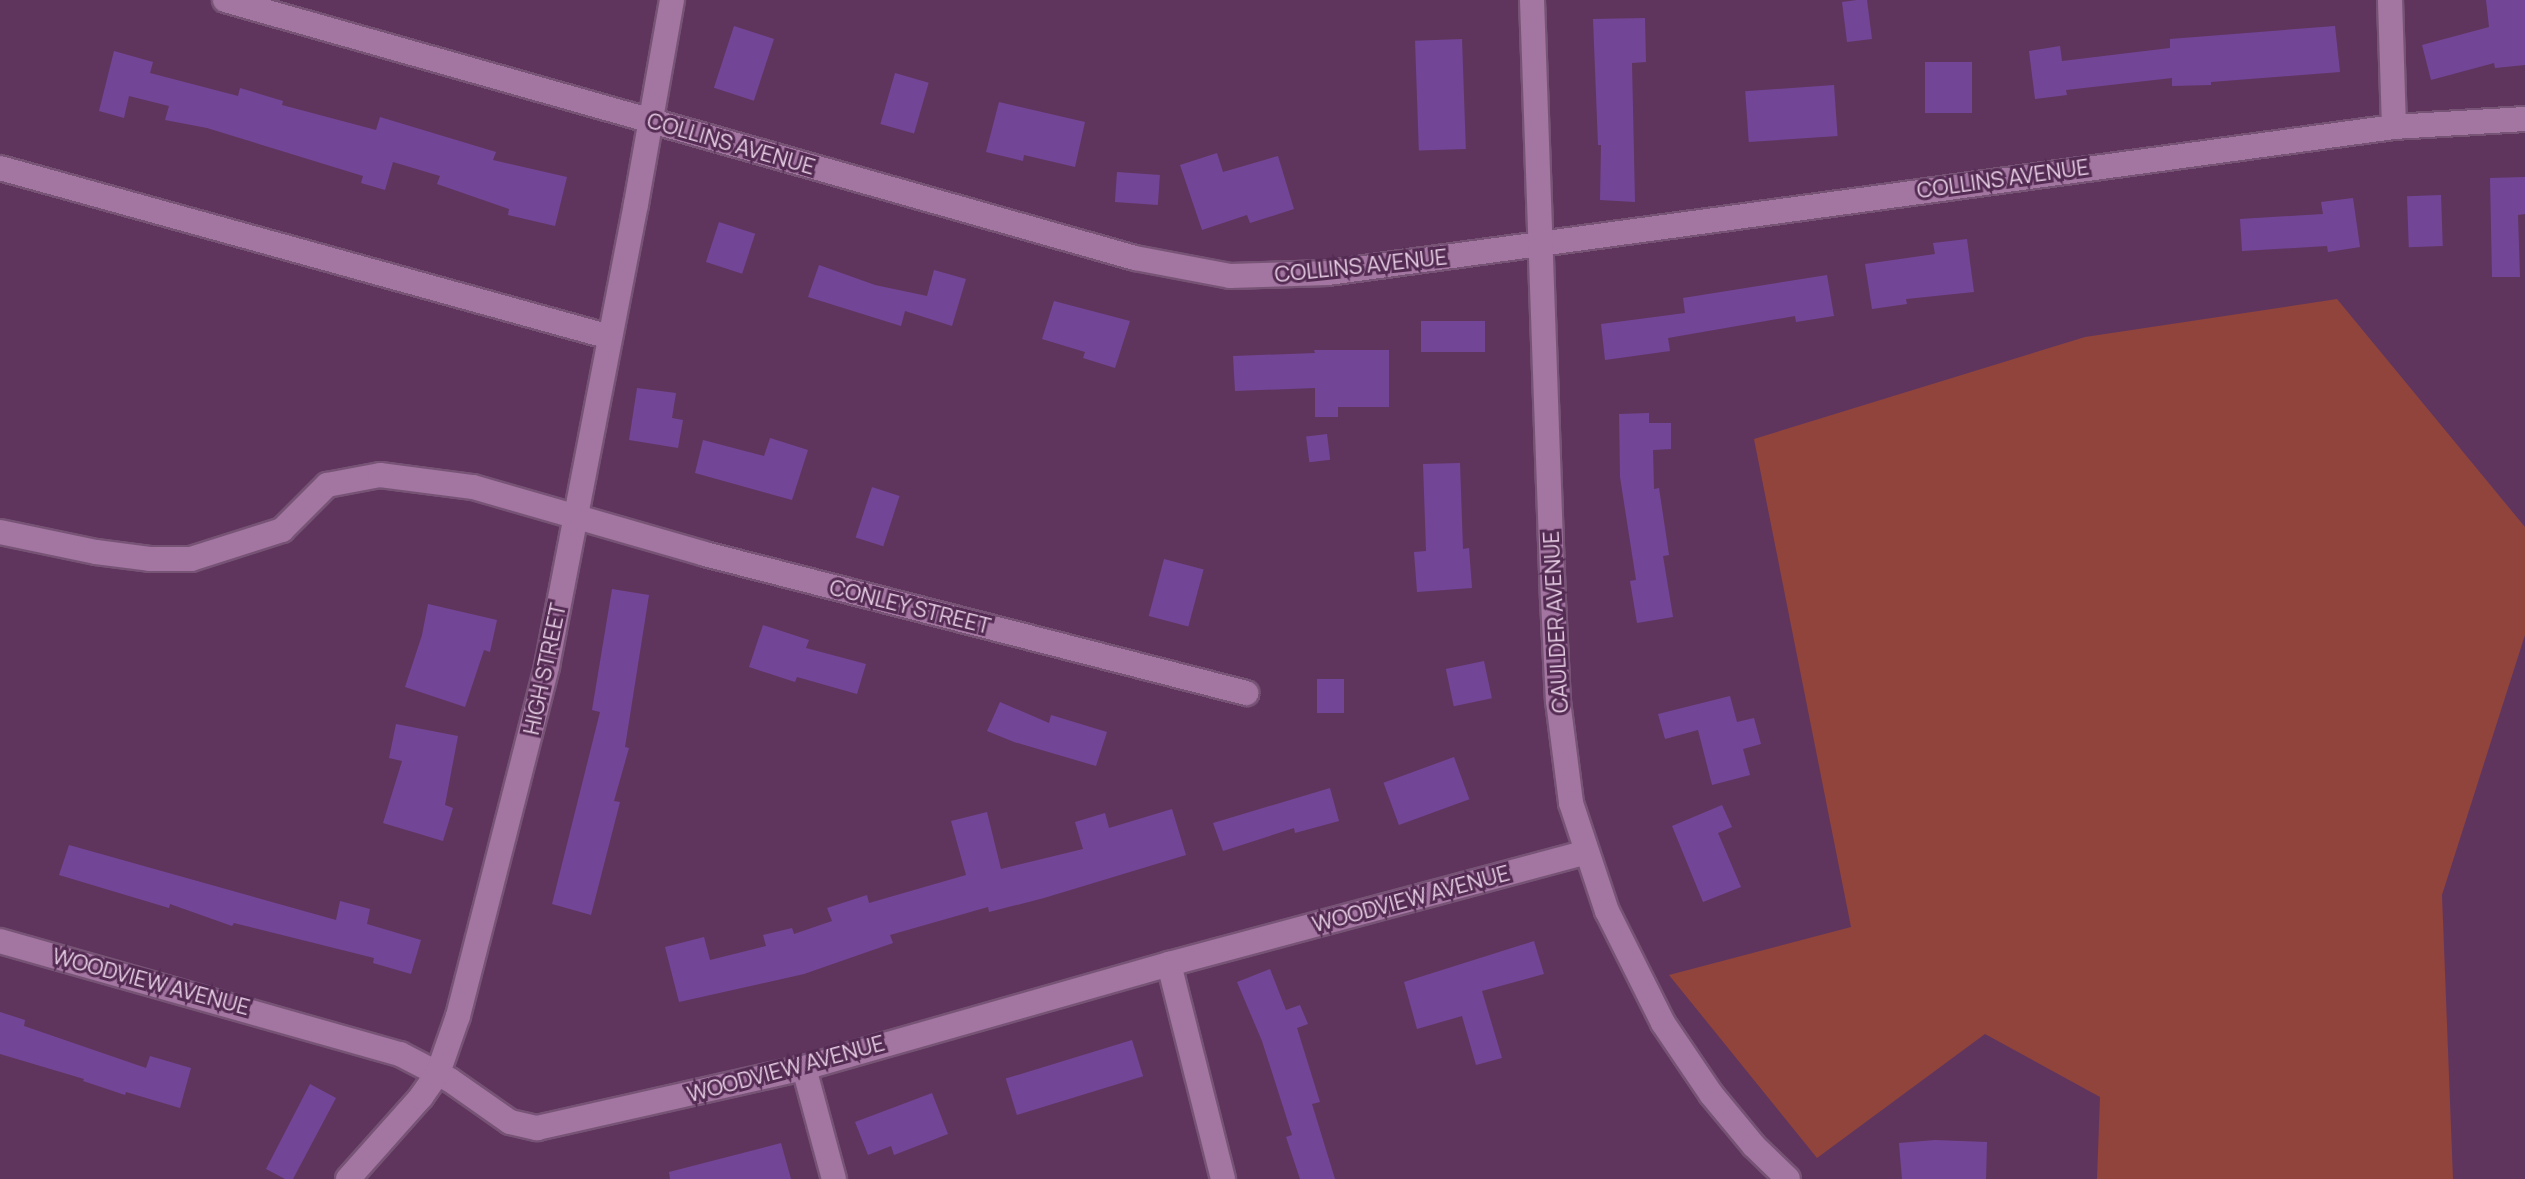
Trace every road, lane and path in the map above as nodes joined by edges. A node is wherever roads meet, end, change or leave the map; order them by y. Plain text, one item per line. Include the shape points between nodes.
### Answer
1 (225, 0) edge
2 (672, 0) edge
3 (1532, 0) edge
4 (2390, 0) edge
5 (2525, 119) edge
6 (652, 121) junction
7 (2394, 127) junction
8 (0, 168) edge
9 (1540, 244) junction
10 (610, 337) junction
11 (574, 516) junction
12 (0, 532) edge
13 (1246, 693) dead end
14 (1586, 852) junction
15 (0, 941) edge
16 (1169, 964) junction
17 (804, 1068) junction
18 (438, 1073) junction
19 (348, 1179) edge
20 (834, 1179) edge
21 (1223, 1179) edge
22 (1788, 1179) edge

1 - 6 street, COLLINS AVENUE
2 - 6 street, HIGH STREET
3 - 9 street, CAULDER AVENUE
4 - 7 street
5 - 7 street, COLLINS AVENUE
6 - 9 street, COLLINS AVENUE via 1182,269 1279,277
6 - 10 street, HIGH STREET
7 - 9 street, COLLINS AVENUE
8 - 10 street
9 - 14 street, CAULDER AVENUE via 1558,701 1571,803
10 - 11 street, HIGH STREET
11 - 12 street, CONLEY STREET via 473,487 380,475 327,485 282,530 191,559 96,552
11 - 13 street, CONLEY STREET
11 - 18 street, HIGH STREET via 530,740 458,1016
14 - 16 street, WOODVIEW AVENUE
14 - 22 street, CAULDER AVENUE via 1620,939 1663,1023 1711,1094
15 - 18 street, WOODVIEW AVENUE via 359,1040
16 - 17 street, WOODVIEW AVENUE
16 - 21 street
17 - 18 street, WOODVIEW AVENUE via 537,1128 510,1122
17 - 20 street
18 - 19 street, HIGH STREET

